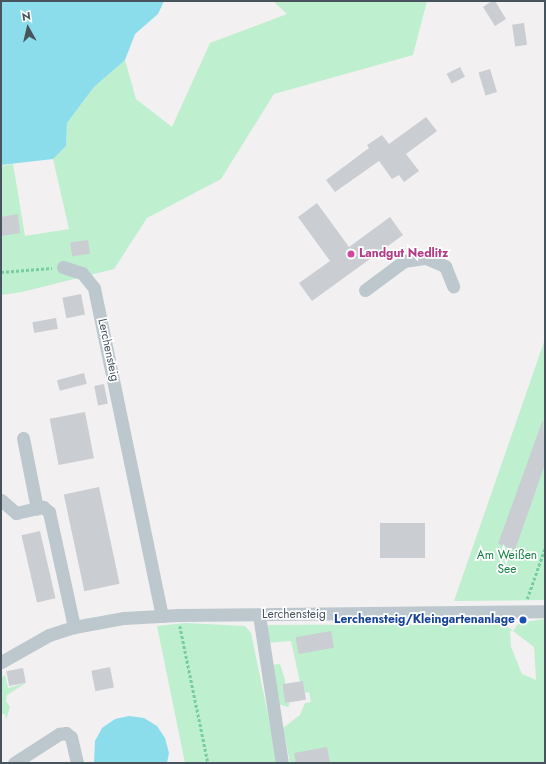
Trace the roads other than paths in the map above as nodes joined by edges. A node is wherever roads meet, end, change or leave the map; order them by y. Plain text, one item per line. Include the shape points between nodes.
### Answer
1 (63, 267) road end
2 (453, 286) dead end
3 (365, 290) dead end
4 (23, 438) dead end
5 (1, 500) edge
6 (37, 509) junction
7 (545, 611) edge
8 (259, 615) junction
9 (162, 616) junction
10 (74, 627) junction
11 (1, 662) edge
12 (14, 763) edge
13 (77, 763) edge
14 (282, 763) edge

1 - 9 street, Lerchensteig via 82,273 94,288
2 - 3 street via 445,266 426,258 404,261
4 - 6 street
5 - 6 street via 16,513
6 - 10 street via 43,508 49,512
7 - 8 street, Lerchensteig
8 - 9 street, Lerchensteig
8 - 14 street
9 - 10 street, Lerchensteig via 117,619
10 - 11 street, Lerchensteig via 31,644
12 - 13 street via 59,734 66,733 71,737

